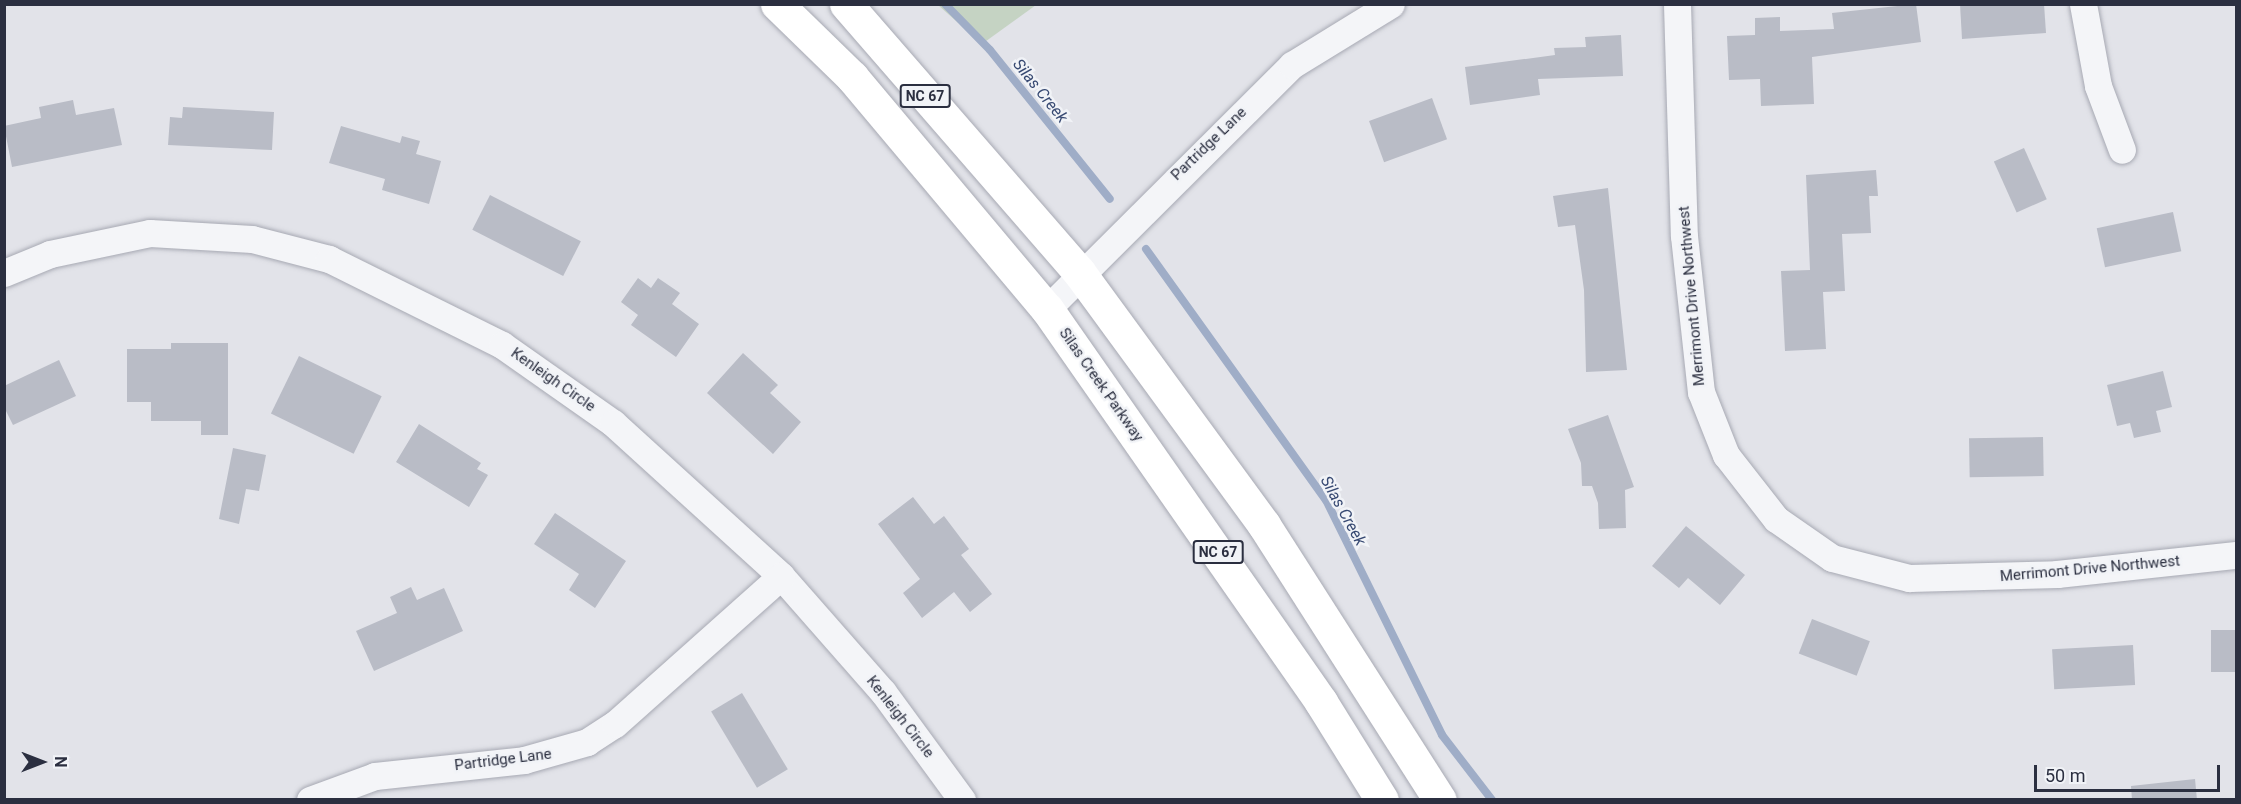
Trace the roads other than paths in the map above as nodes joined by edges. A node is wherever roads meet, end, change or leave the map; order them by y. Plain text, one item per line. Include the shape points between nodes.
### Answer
1 (777, 4) edge
2 (846, 4) edge
3 (1391, 4) edge
4 (1677, 4) edge
5 (2083, 4) edge
6 (2122, 150) dead end
7 (1079, 272) junction
8 (4, 273) edge
9 (1047, 309) junction
10 (2236, 555) edge
11 (781, 576) junction
12 (310, 800) edge
13 (962, 800) edge
14 (1382, 800) edge
15 (1440, 800) edge

1 - 9 main road, Silas Creek Parkway / NC 67 via 852,77
2 - 7 main road, NC 67
3 - 7 street, Partridge Lane via 1293,64
4 - 10 street, Merrimont Drive Northwest via 1684,236 1701,392 1726,455 1776,519 1832,558 1909,578 2057,574
5 - 6 street via 2098,86
7 - 9 street, Partridge Lane
7 - 15 main road, NC 67 via 1264,525
8 - 11 street, Kenleigh Circle via 50,254 150,233 252,239 329,259 442,312 559,381 690,490
9 - 14 main road, Silas Creek Parkway / NC 67 via 1321,702
11 - 12 street, Partridge Lane via 615,724 587,742 524,760 375,776
11 - 13 street, Kenleigh Circle via 883,692

